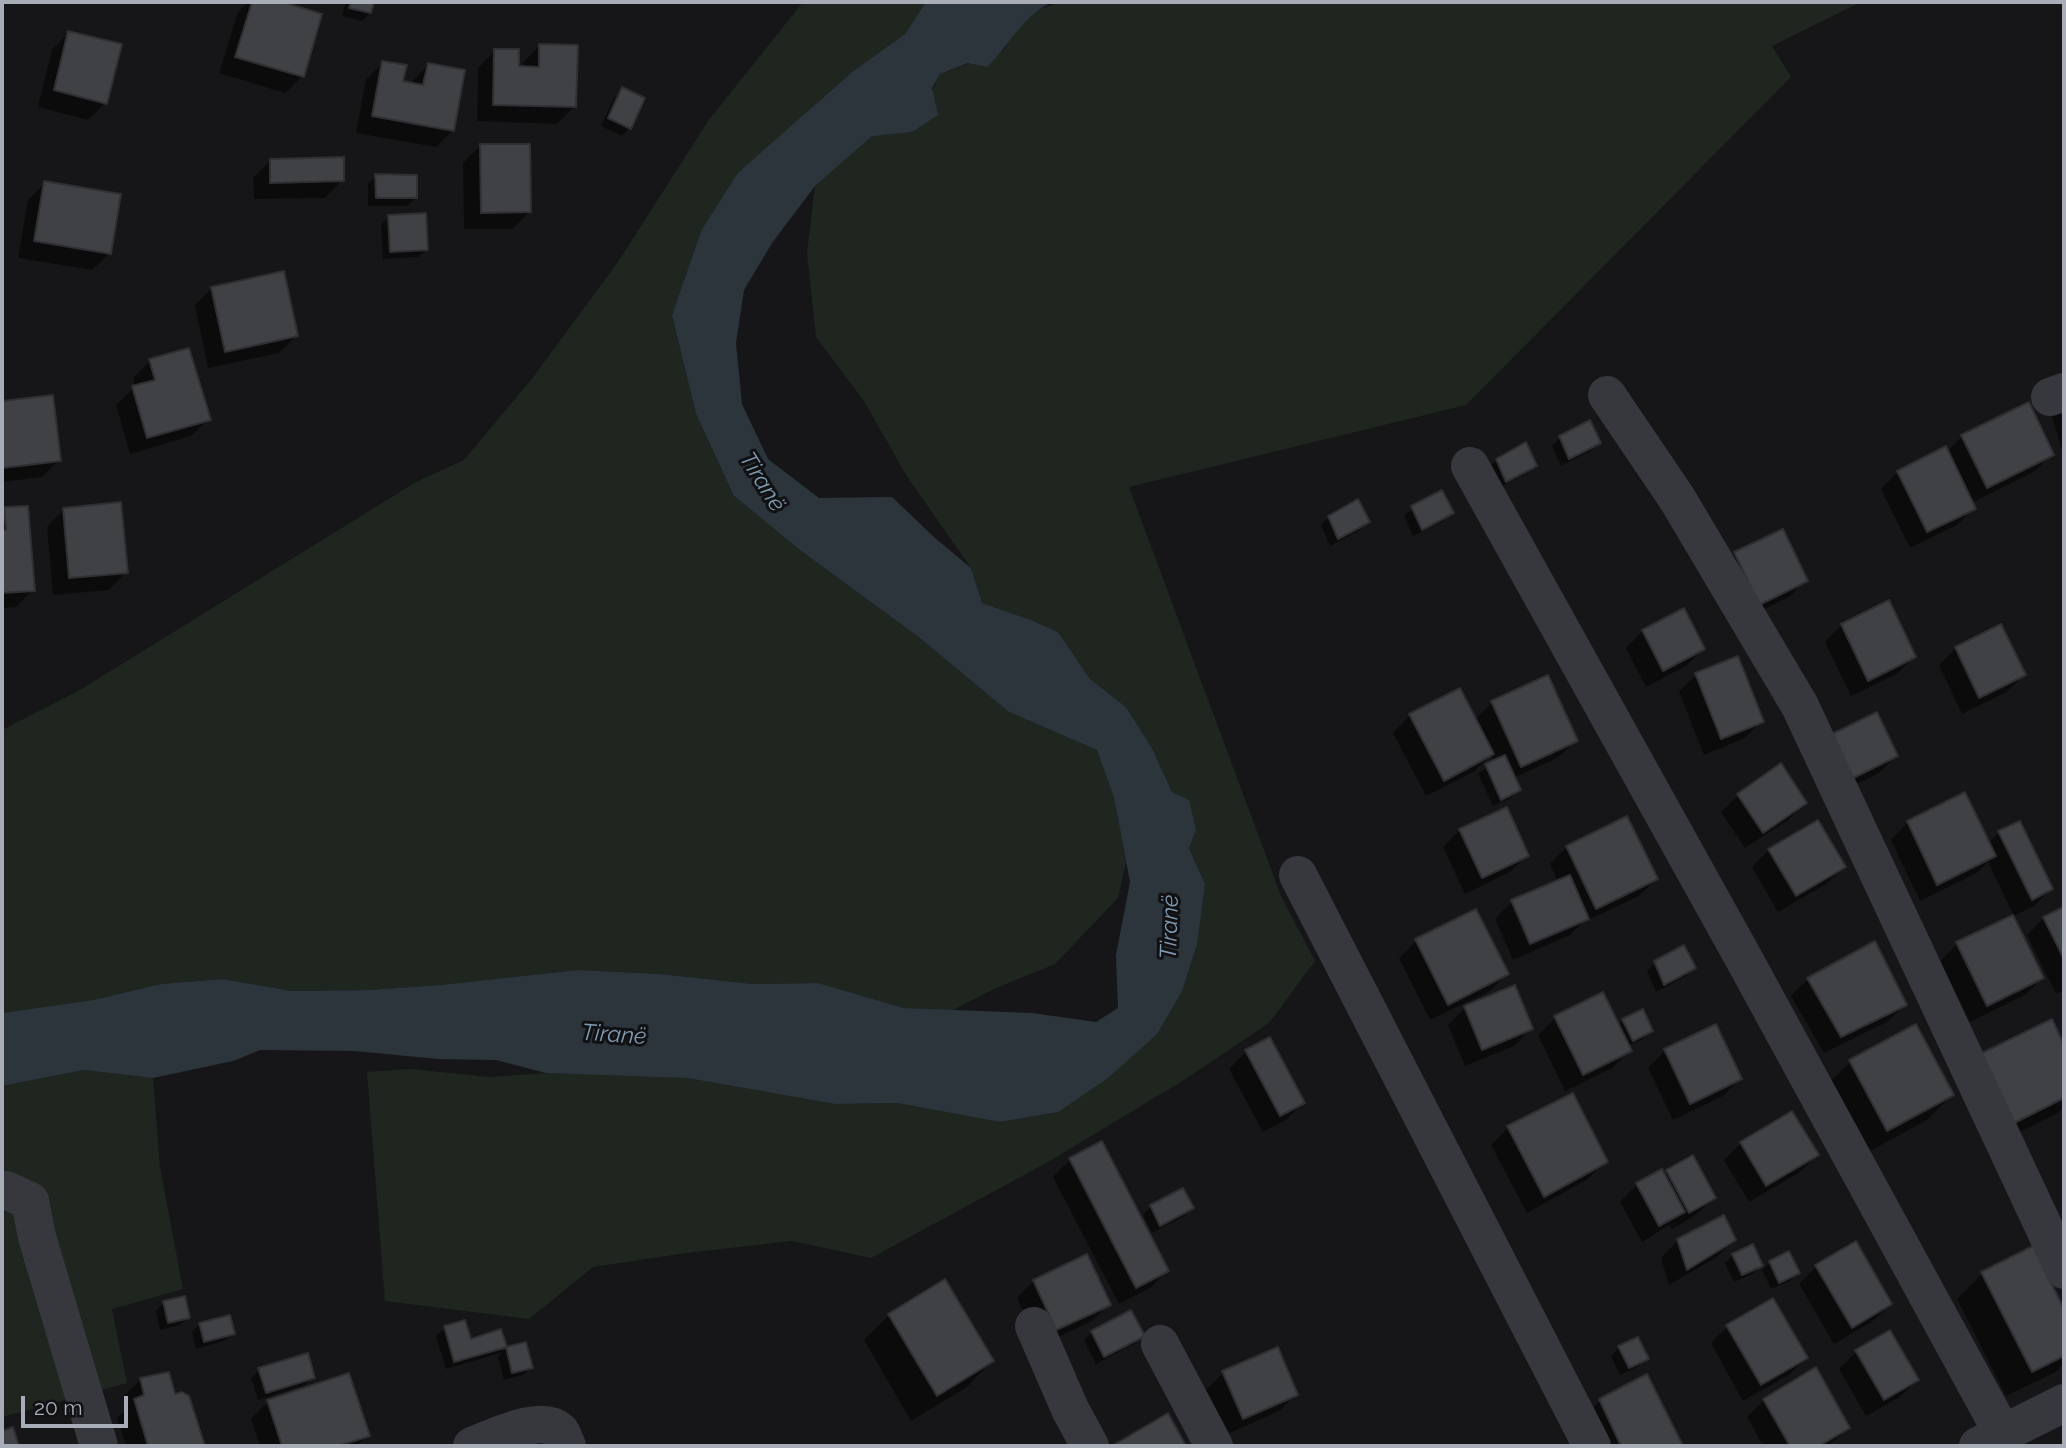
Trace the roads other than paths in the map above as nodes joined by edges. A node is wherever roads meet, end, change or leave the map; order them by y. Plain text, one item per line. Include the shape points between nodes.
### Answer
1 (1607, 395) dead end
2 (1470, 466) dead end
3 (1298, 875) dead end
4 (2, 1190) edge
5 (2064, 1270) edge
6 (1034, 1326) dead end
7 (1160, 1344) dead end
8 (2064, 1403) edge
9 (1991, 1440) edge
10 (99, 1446) edge
11 (472, 1446) edge
12 (567, 1446) edge
13 (1090, 1446) edge
14 (1214, 1446) edge
15 (1592, 1446) edge

1 - 5 street via 1678,500 1800,706
2 - 9 street via 1744,959
3 - 15 street
4 - 10 street via 30,1201
6 - 13 street
7 - 14 street
8 - 9 street
11 - 12 street via 542,1423 559,1431

